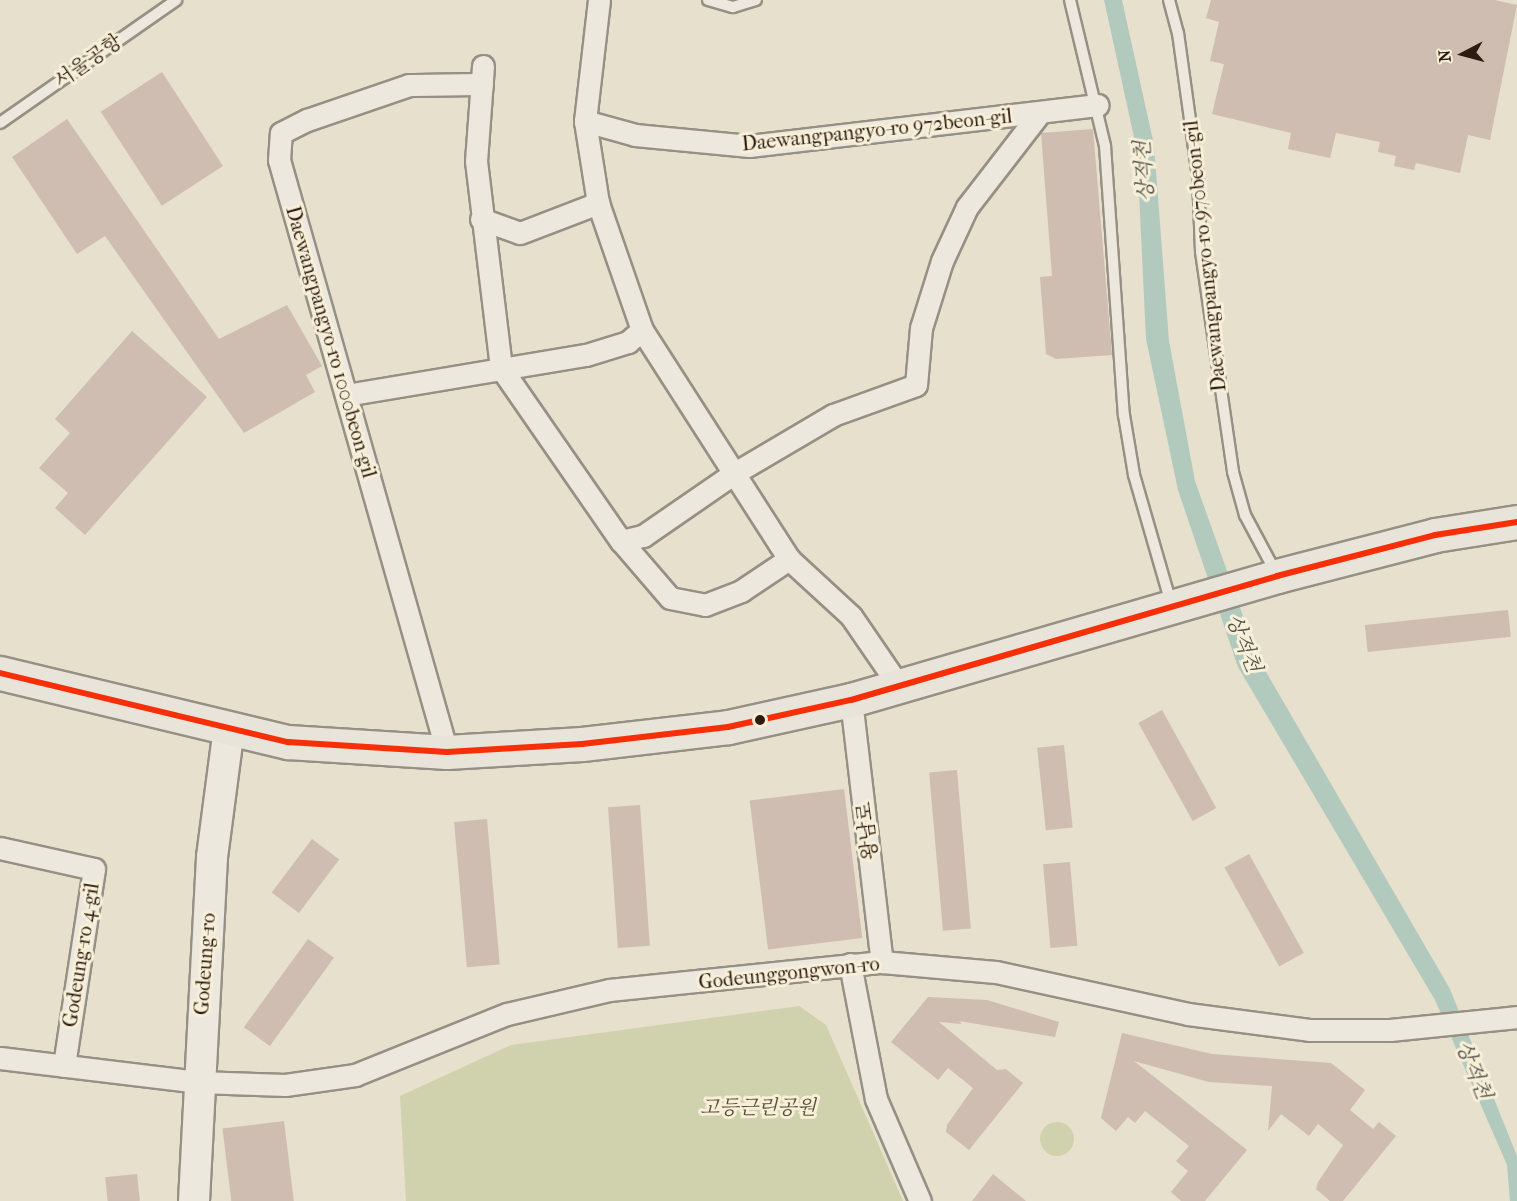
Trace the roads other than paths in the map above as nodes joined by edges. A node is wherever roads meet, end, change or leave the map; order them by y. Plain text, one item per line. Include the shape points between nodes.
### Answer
1 (176, 0) edge
2 (599, 0) edge
3 (708, 0) edge
4 (756, 0) edge
5 (1070, 0) edge
6 (1169, 0) edge
7 (1098, 105) junction
8 (1039, 114) junction
9 (585, 121) junction
10 (0, 123) edge
11 (598, 203) junction
12 (481, 219) junction
13 (642, 330) junction
14 (501, 368) junction
15 (346, 395) junction
16 (733, 474) junction
17 (1517, 522) edge
18 (621, 541) junction
19 (789, 559) junction
20 (1270, 578) junction
21 (1181, 605) junction
22 (0, 673) edge
23 (899, 686) junction
24 (851, 700) junction
25 (229, 728) junction
26 (447, 752) junction
27 (0, 848) edge
28 (882, 962) junction
29 (850, 964) junction
30 (1517, 1017) edge
31 (0, 1058) edge
32 (64, 1066) junction
33 (198, 1082) junction
34 (194, 1201) edge
35 (920, 1201) edge

1 - 10 lane, 서울공항
2 - 9 street
3 - 4 lane via 733,7
5 - 7 lane via 1081,54
6 - 20 lane, Daewangpangyo-ro 970beon-gil via 1178,33 1197,165 1203,273 1233,472
7 - 8 street, Daewangpangyo-ro 972beon-gil
7 - 21 lane via 1105,146 1124,415 1134,475
8 - 9 street, Daewangpangyo-ro 972beon-gil via 937,122 870,135 749,146 635,135
8 - 16 street via 967,207 957,229 921,328 916,385 833,415
9 - 11 street
11 - 12 street via 520,233
11 - 13 street
12 - 14 street
12 - 15 street, Daewangpangyo-ro 1000beon-gil via 476,160 482,75 408,85 281,133 279,160
13 - 14 street via 628,342 586,355
13 - 16 street
14 - 15 street
14 - 18 street
15 - 26 street, Daewangpangyo-ro 1000beon-gil
16 - 18 street via 644,536
16 - 19 street
17 - 20 main road via 1435,535
18 - 19 street via 670,598 705,605 741,591
19 - 23 street via 851,616
20 - 21 main road
21 - 23 main road
22 - 25 main road
23 - 24 main road
24 - 26 main road via 728,727 582,744
24 - 28 street, 왕남로
25 - 26 main road via 288,742
25 - 33 street, Godeung-ro via 212,857
27 - 32 street, Godeung-ro 4-gil via 94,869
28 - 29 street, Godeunggongwon-ro
28 - 30 street, Godeunggongwon-ro via 996,972 1188,1014 1309,1030 1390,1030
29 - 33 street, Godeunggongwon-ro via 609,990 507,1014 355,1075 285,1085
29 - 35 street via 876,1099
31 - 32 street
32 - 33 street
33 - 34 street, Godeung-ro

